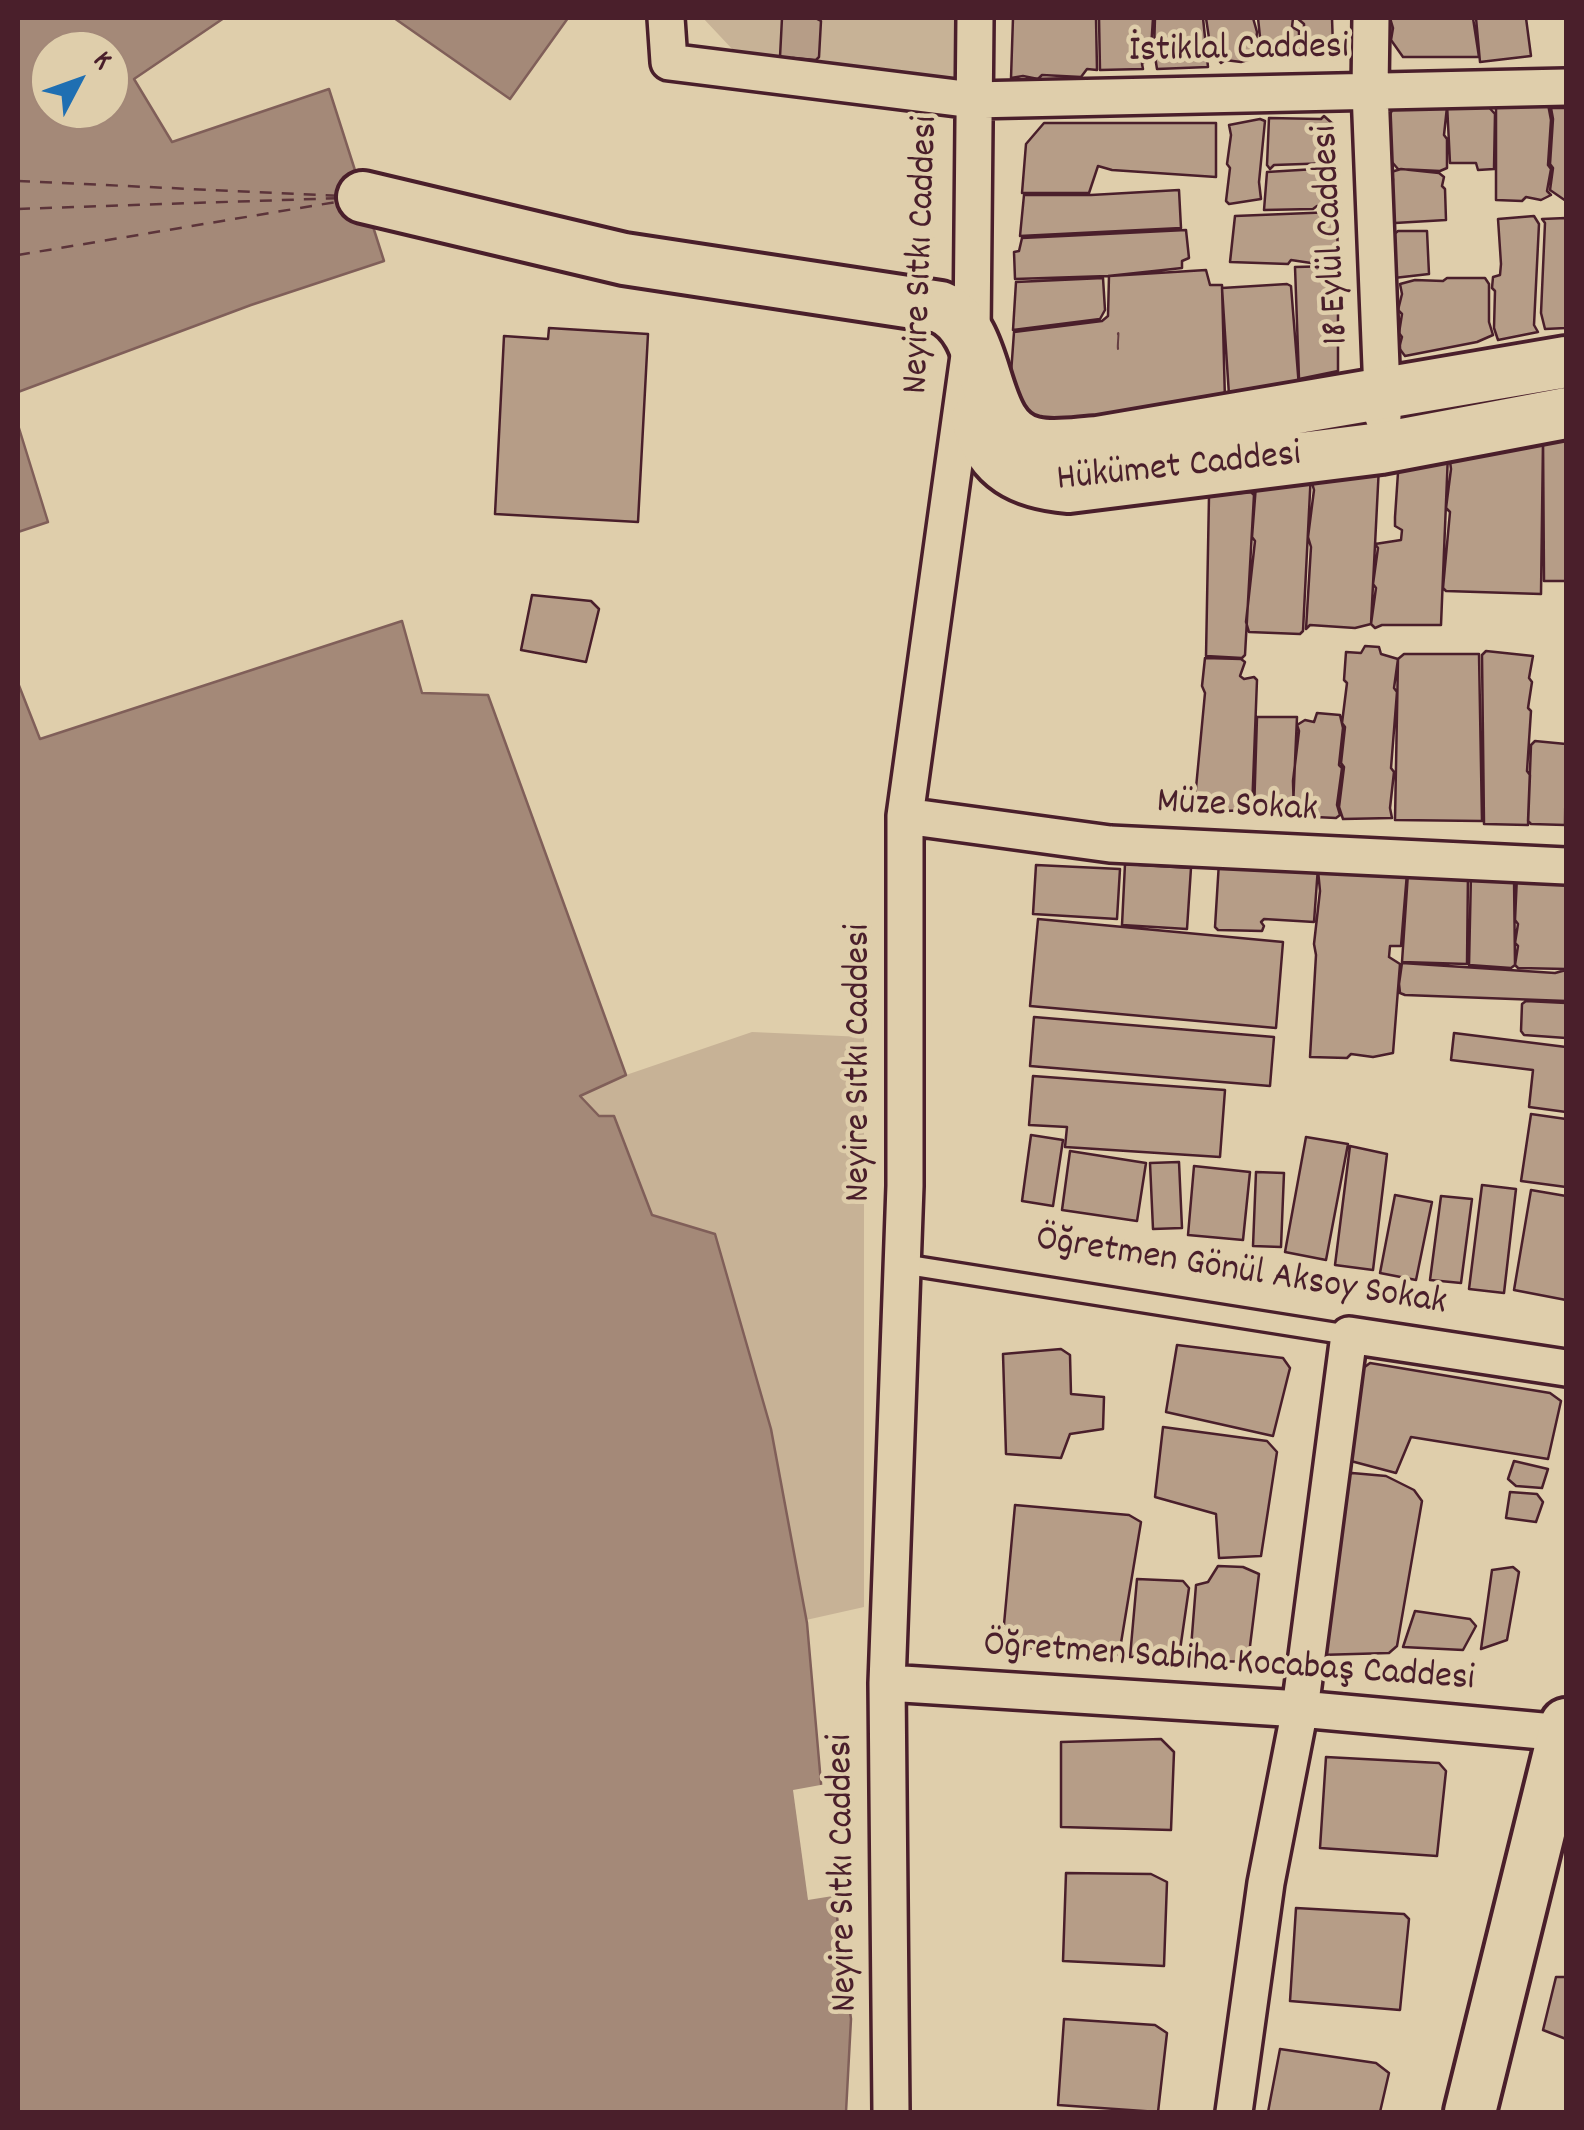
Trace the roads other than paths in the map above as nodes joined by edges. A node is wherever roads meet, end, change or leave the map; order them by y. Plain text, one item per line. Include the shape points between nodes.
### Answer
1 (666, 18) edge
2 (975, 18) edge
3 (1371, 18) edge
4 (1566, 88) edge
5 (1370, 92) junction
6 (973, 100) junction
7 (363, 197) dead end
8 (972, 334) junction
9 (1566, 362) edge
10 (1384, 393) junction
11 (1566, 414) edge
12 (1381, 448) junction
13 (906, 816) junction
14 (1566, 866) edge
15 (902, 1264) junction
16 (1350, 1335) junction
17 (1566, 1368) edge
18 (887, 1683) junction
19 (1300, 1709) junction
20 (1565, 1728) edge
21 (891, 2112) edge
22 (1234, 2112) edge
23 (1470, 2112) edge

1 - 6 street, İstiklal Caddesi via 669,62
2 - 6 street, Neyire Sıtkı Caddesi
3 - 5 street, 18 Eylül Caddesi
4 - 5 street, İstiklal Caddesi
5 - 6 street, İstiklal Caddesi
5 - 10 street, 18 Eylül Caddesi
6 - 8 street, Neyire Sıtkı Caddesi
7 - 8 main road via 624,259 922,302 950,310
8 - 10 main road, Hükümet Caddesi via 996,410 1034,444 1098,442
8 - 12 main road, Hükümet Caddesi via 982,434 1004,466 1040,486
8 - 13 street, Neyire Sıtkı Caddesi
9 - 10 main road, Hükümet Caddesi
10 - 12 street, 18 Eylül Caddesi
11 - 12 main road, Hükümet Caddesi
13 - 14 street, Müze Sokak via 1110,844
13 - 15 street, Neyire Sıtkı Caddesi
15 - 16 lane, Öğretmen Gönül Aksoy Sokak
15 - 18 street, Neyire Sıtkı Caddesi
16 - 17 street, Öğretmen Gönül Aksoy Sokak
16 - 19 street
18 - 19 street, Öğretmen Sabiha Kocabaş Caddesi
18 - 21 street, Neyire Sıtkı Caddesi
19 - 20 street, Öğretmen Sabiha Kocabaş Caddesi
19 - 22 street via 1266,1883
20 - 23 main road

